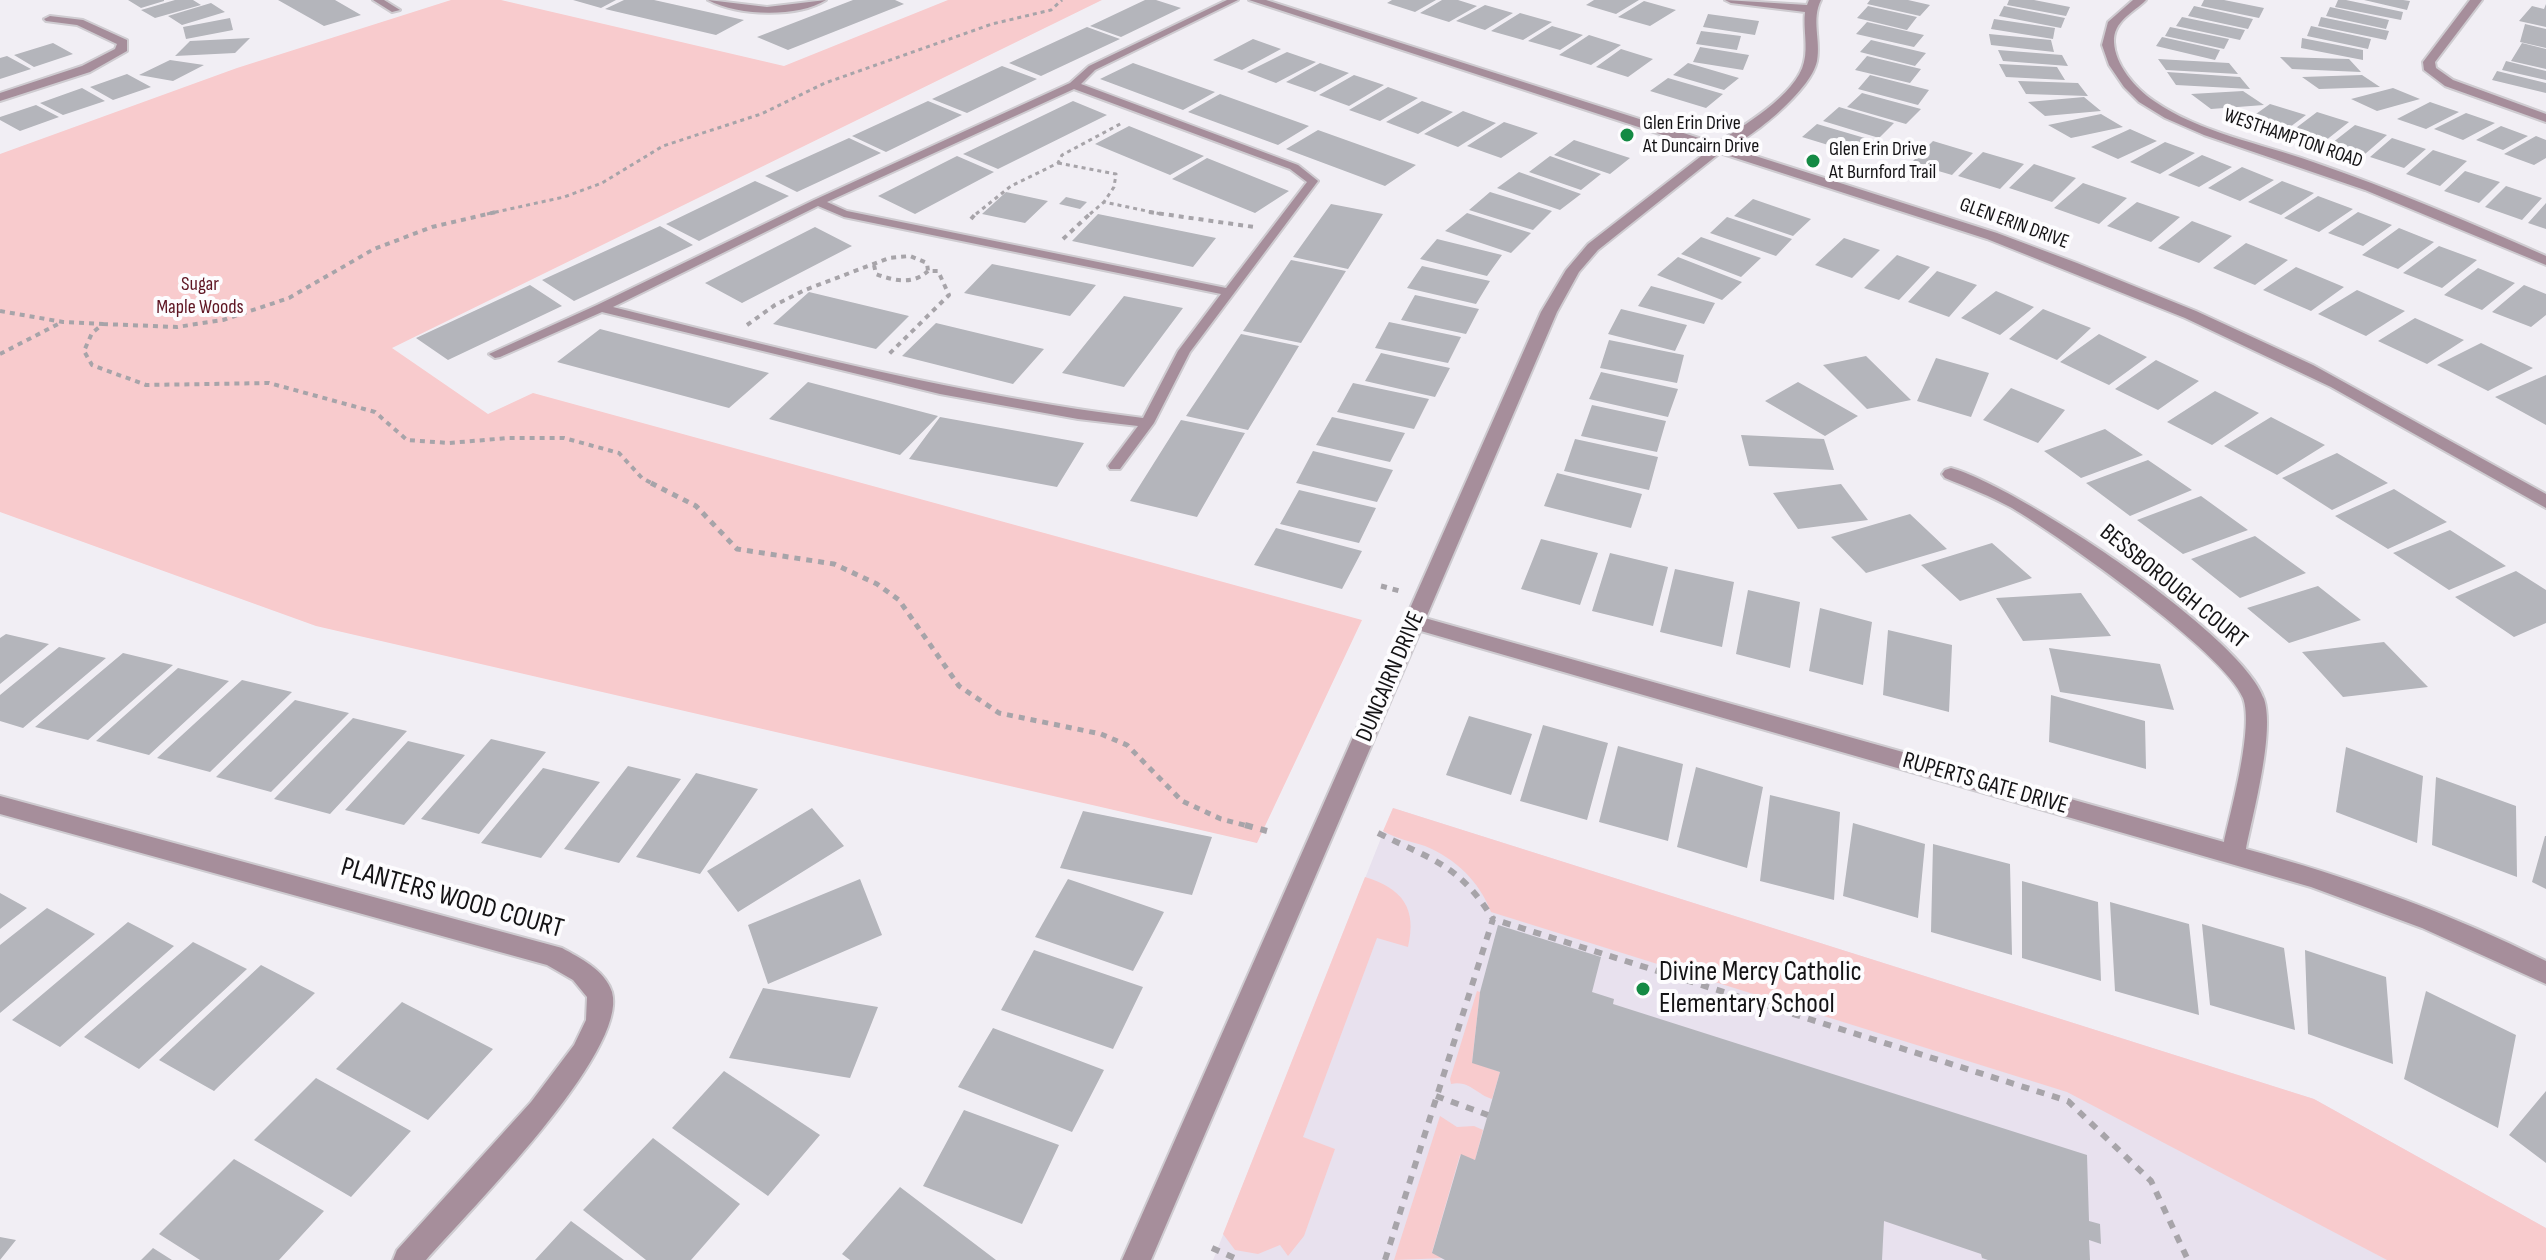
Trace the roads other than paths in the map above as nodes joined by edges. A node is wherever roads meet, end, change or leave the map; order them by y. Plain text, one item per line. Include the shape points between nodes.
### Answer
1 (377, 0) edge
2 (712, 0) edge
3 (822, 0) edge
4 (1234, 0) edge
5 (1255, 0) edge
6 (1731, 0) edge
7 (2140, 0) edge
8 (2476, 0) edge
9 (1812, 5) edge
10 (395, 10) dead end
11 (50, 19) dead end
12 (1074, 85) junction
13 (0, 97) edge
14 (2546, 118) edge
15 (1719, 148) junction
16 (818, 202) junction
17 (2546, 261) edge
18 (1228, 292) junction
19 (601, 308) junction
20 (495, 354) dead end
21 (1147, 423) junction
22 (1115, 466) dead end
23 (1951, 474) dead end
24 (2546, 502) edge
25 (1414, 622) junction
26 (0, 805) edge
27 (2233, 855) junction
28 (2546, 973) edge
29 (407, 1260) edge
30 (1136, 1260) edge

1 - 10 lane
2 - 3 lane via 766,12
4 - 12 lane via 1092,68
5 - 15 street, GLEN ERIN DRIVE
6 - 9 street
7 - 17 street, WESTHAMPTON ROAD via 2113,24 2108,46 2131,87 2151,105
8 - 14 street via 2429,62 2430,70 2449,83
9 - 15 street, DUNCAIRN DRIVE via 1809,74
11 - 13 street via 79,22 123,42 121,51 86,69
12 - 16 lane
12 - 18 lane via 1294,167 1313,181
15 - 24 street, GLEN ERIN DRIVE via 1992,236 2154,299 2386,409
15 - 25 street, DUNCAIRN DRIVE via 1593,247 1573,270 1549,312
16 - 18 lane via 844,214
16 - 19 lane
18 - 21 lane via 1184,351
19 - 20 lane
19 - 21 lane via 947,393 1059,414
21 - 22 lane
23 - 27 street, BESSBOROUGH COURT via 1988,488 2054,526 2201,638 2242,677 2254,697 2257,722
25 - 27 street, RUPERTS GATE DRIVE
25 - 30 street, DUNCAIRN DRIVE
26 - 29 street, PLANTERS WOOD COURT via 553,956 582,972 600,994 599,1021 583,1054 540,1111
27 - 28 street, RUPERTS GATE DRIVE via 2396,906

